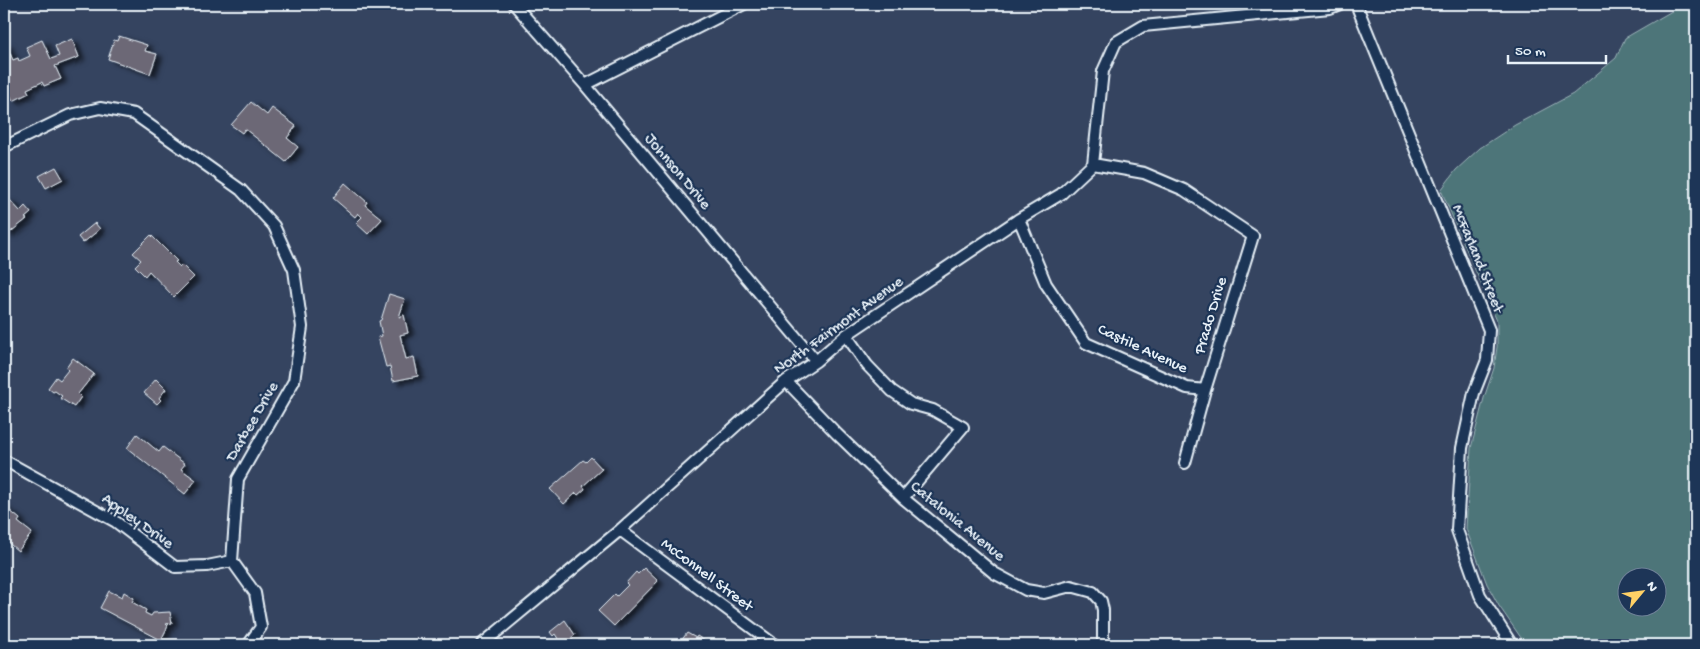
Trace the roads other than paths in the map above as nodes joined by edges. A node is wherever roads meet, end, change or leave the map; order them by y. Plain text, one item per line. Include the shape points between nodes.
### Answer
1 (514, 4) edge
2 (744, 4) edge
3 (1340, 4) edge
4 (1356, 4) edge
5 (585, 85) junction
6 (4, 147) edge
7 (1093, 164) junction
8 (1019, 219) junction
9 (846, 335) junction
10 (816, 360) junction
11 (786, 381) junction
12 (1204, 390) junction
13 (4, 460) edge
14 (1185, 463) dead end
15 (903, 498) junction
16 (620, 530) junction
17 (232, 561) junction
18 (248, 645) edge
19 (480, 645) edge
20 (774, 645) edge
21 (1103, 645) edge
22 (1512, 645) edge

1 - 5 street, Johnson Drive
2 - 5 street
3 - 7 street via 1330,8 1143,26 1116,42 1103,71
4 - 22 street, McFarland Street via 1490,330 1487,360 1474,394 1462,448 1457,530 1480,595
5 - 10 street, Johnson Drive
6 - 17 street, Darbee Drive via 70,115 100,108 134,114 241,190 274,226 294,270 302,327 294,381 238,479
7 - 8 street, North Fairmont Avenue via 1061,194
7 - 12 street, Prado Drive via 1144,173 1184,190 1253,236
8 - 9 street, North Fairmont Avenue
8 - 12 street, Castile Avenue via 1046,284 1086,343 1187,388
9 - 10 street, North Fairmont Avenue
9 - 15 street via 867,365 892,391 911,404 933,410 963,427
10 - 11 street, North Fairmont Avenue
11 - 15 street, Catalonia Avenue
11 - 16 street, North Fairmont Avenue
12 - 14 street, Prado Drive
13 - 17 street, Appley Drive via 116,522 175,567
15 - 21 street, Catalonia Avenue via 994,573 1026,590 1044,593 1071,586 1093,592 1101,601 1103,610
16 - 19 street, North Fairmont Avenue
16 - 20 street, McConnell Street
17 - 18 street via 255,593 261,628

